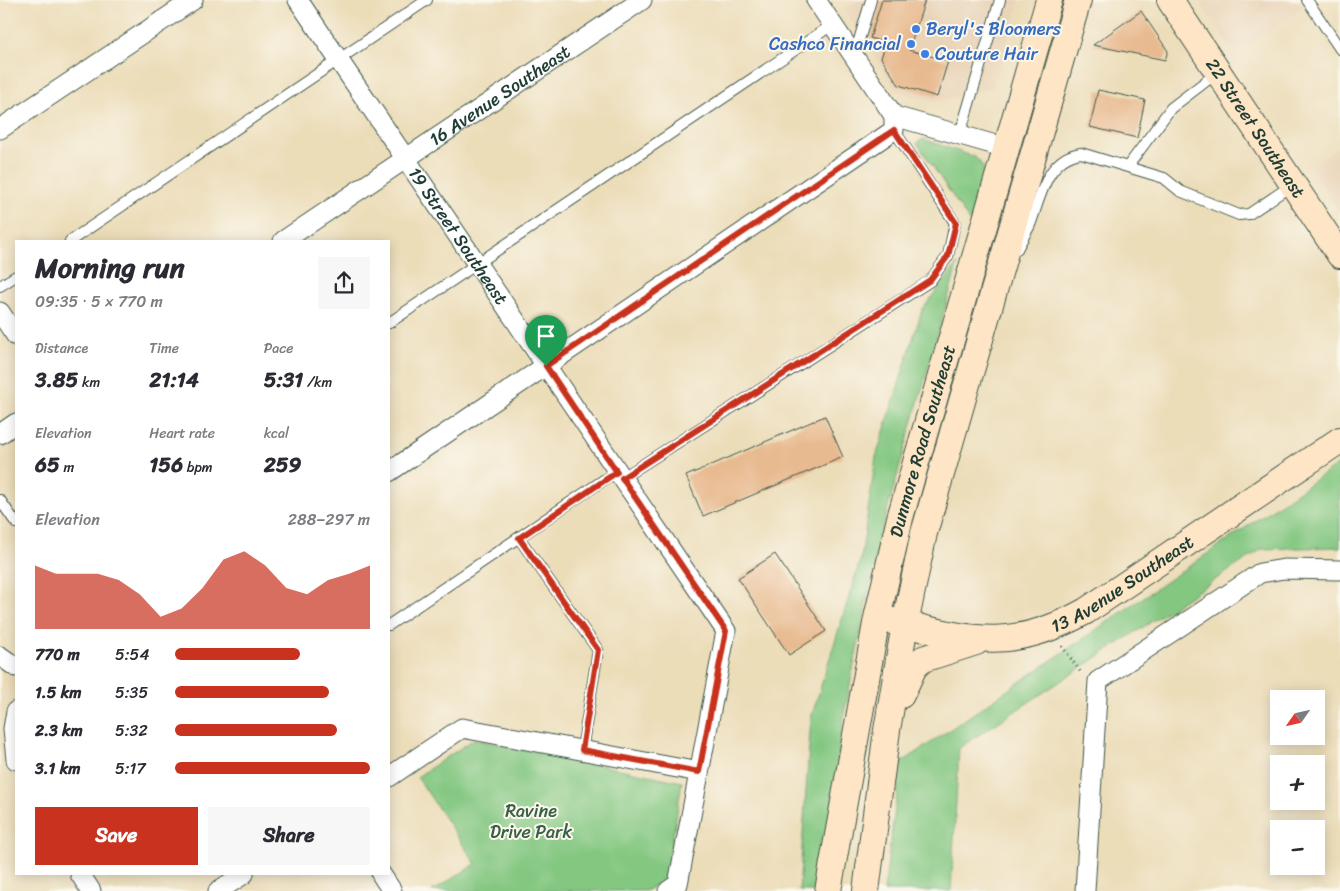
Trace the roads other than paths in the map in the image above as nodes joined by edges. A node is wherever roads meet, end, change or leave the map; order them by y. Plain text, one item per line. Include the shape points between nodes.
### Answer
1 (193, 0) edge
2 (298, 0) edge
3 (427, 0) edge
4 (642, 0) edge
5 (816, 0) edge
6 (871, 0) edge
7 (1000, 0) edge
8 (1049, 0) edge
9 (1078, 0) edge
10 (1170, 0) edge
11 (1312, 2) edge
12 (832, 25) junction
13 (1340, 49) edge
14 (854, 57) junction
15 (338, 59) junction
16 (1218, 72) junction
17 (894, 123) junction
18 (0, 129) edge
19 (960, 134) junction
20 (1006, 148) junction
21 (405, 158) junction
22 (1128, 166) junction
23 (1292, 185) junction
24 (84, 238) edge
25 (284, 240) edge
26 (1340, 255) edge
27 (477, 265) junction
28 (15, 277) edge
29 (0, 286) edge
30 (993, 292) junction
31 (0, 312) edge
32 (390, 322) edge
33 (15, 334) edge
34 (546, 366) junction
35 (15, 424) edge
36 (0, 434) edge
37 (1340, 440) edge
38 (390, 471) edge
39 (619, 475) junction
40 (0, 500) edge
41 (15, 522) edge
42 (519, 538) junction
43 (1340, 570) edge
44 (877, 618) junction
45 (390, 624) edge
46 (905, 624) junction
47 (981, 640) junction
48 (0, 656) edge
49 (15, 665) edge
50 (15, 717) edge
51 (887, 730) junction
52 (15, 750) edge
53 (582, 750) junction
54 (699, 772) junction
55 (390, 776) edge
56 (81, 875) edge
57 (242, 875) edge
58 (382, 875) edge
59 (673, 887) edge
60 (91, 891) edge
61 (218, 891) edge
62 (392, 891) edge
63 (828, 891) edge
64 (866, 891) edge
65 (1085, 891) edge

1 - 18 street
2 - 15 street, 19 Street Southeast
3 - 15 lane
4 - 21 street, 16 Avenue Southeast
5 - 12 street
6 - 14 lane
7 - 19 lane
8 - 20 main road, Dunmore Road Southeast
9 - 30 main road, Dunmore Road Southeast
10 - 16 main road, 22 Street Southeast
11 - 13 lane
12 - 14 street
12 - 27 lane
14 - 17 street
15 - 21 street, 19 Street Southeast
15 - 24 lane
16 - 22 lane via 1167,112
16 - 23 main road, 22 Street Southeast
17 - 19 street
17 - 34 street
17 - 39 lane via 956,223 948,256 930,280
19 - 20 street
20 - 44 main road, Dunmore Road Southeast via 900,518
21 - 25 street, 16 Avenue Southeast
21 - 27 street, 19 Street Southeast
22 - 23 lane via 1164,178 1180,191 1239,215 1249,214
22 - 30 lane via 1082,153 1066,159 1048,176 1030,226
23 - 26 main road, 22 Street Southeast
27 - 32 lane
27 - 34 street, 19 Street Southeast
28 - 29 lane
30 - 46 main road, Dunmore Road Southeast via 924,533
31 - 33 street
34 - 38 street
34 - 39 street, 19 Street Southeast
35 - 36 street
37 - 47 main road, 13 Avenue Southeast via 1080,615 1026,636
39 - 42 lane
39 - 54 street, 19 Street Southeast via 726,631
40 - 41 lane
42 - 45 lane
42 - 53 lane via 598,650
43 - 65 street via 1284,568 1260,573 1098,681
44 - 46 main road, 13 Avenue Southeast
44 - 63 main road, Dunmore Road Southeast
46 - 47 main road, 13 Avenue Southeast
46 - 51 main road, Dunmore Road Southeast
47 - 51 main road via 932,654 914,666
48 - 49 street
50 - 52 street
51 - 64 main road, Dunmore Road Southeast
53 - 54 street
53 - 55 street via 462,728
54 - 59 street, 19 Street Southeast
56 - 60 street
57 - 61 street
58 - 62 street

